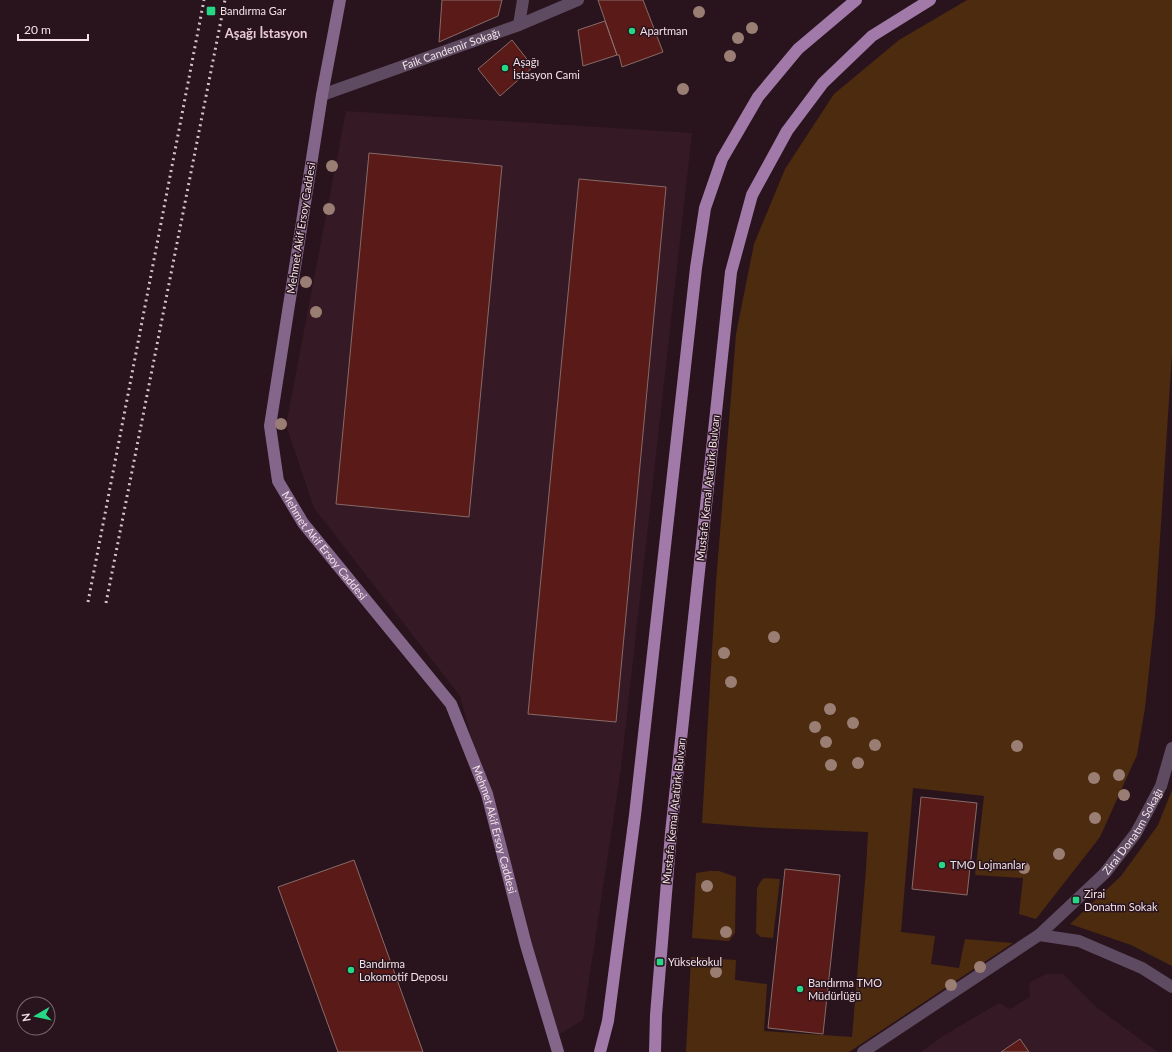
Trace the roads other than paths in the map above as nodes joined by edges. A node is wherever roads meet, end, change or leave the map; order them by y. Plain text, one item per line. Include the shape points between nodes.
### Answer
1 (340, 0) edge
2 (523, 0) edge
3 (578, 0) edge
4 (856, 0) edge
5 (930, 0) edge
6 (519, 25) junction
7 (322, 95) junction
8 (1172, 748) edge
9 (1038, 935) junction
10 (1172, 986) edge
11 (558, 1052) edge
12 (600, 1052) edge
13 (654, 1052) edge
14 (863, 1052) edge

1 - 7 main road, Mehmet Akif Ersoy Caddesi
2 - 6 street
3 - 6 street, Faik Candemir Sokağı
4 - 12 main road via 798,49 758,97 722,159 704,208 635,815 608,1021
5 - 13 main road, Mustafa Kemal Atatürk Bulvarı via 872,36 823,83 796,119 752,195 733,265 671,833
6 - 7 street, Faik Candemir Sokağı
7 - 11 main road, Mehmet Akif Ersoy Caddesi via 270,426 278,481 303,524 451,704 487,794 526,945
8 - 9 street, Zirai Donatım Sokağı via 1161,786 1136,833 1105,873
9 - 10 street via 1079,941 1142,968
9 - 14 street, Zirai Donatım Sokağı

